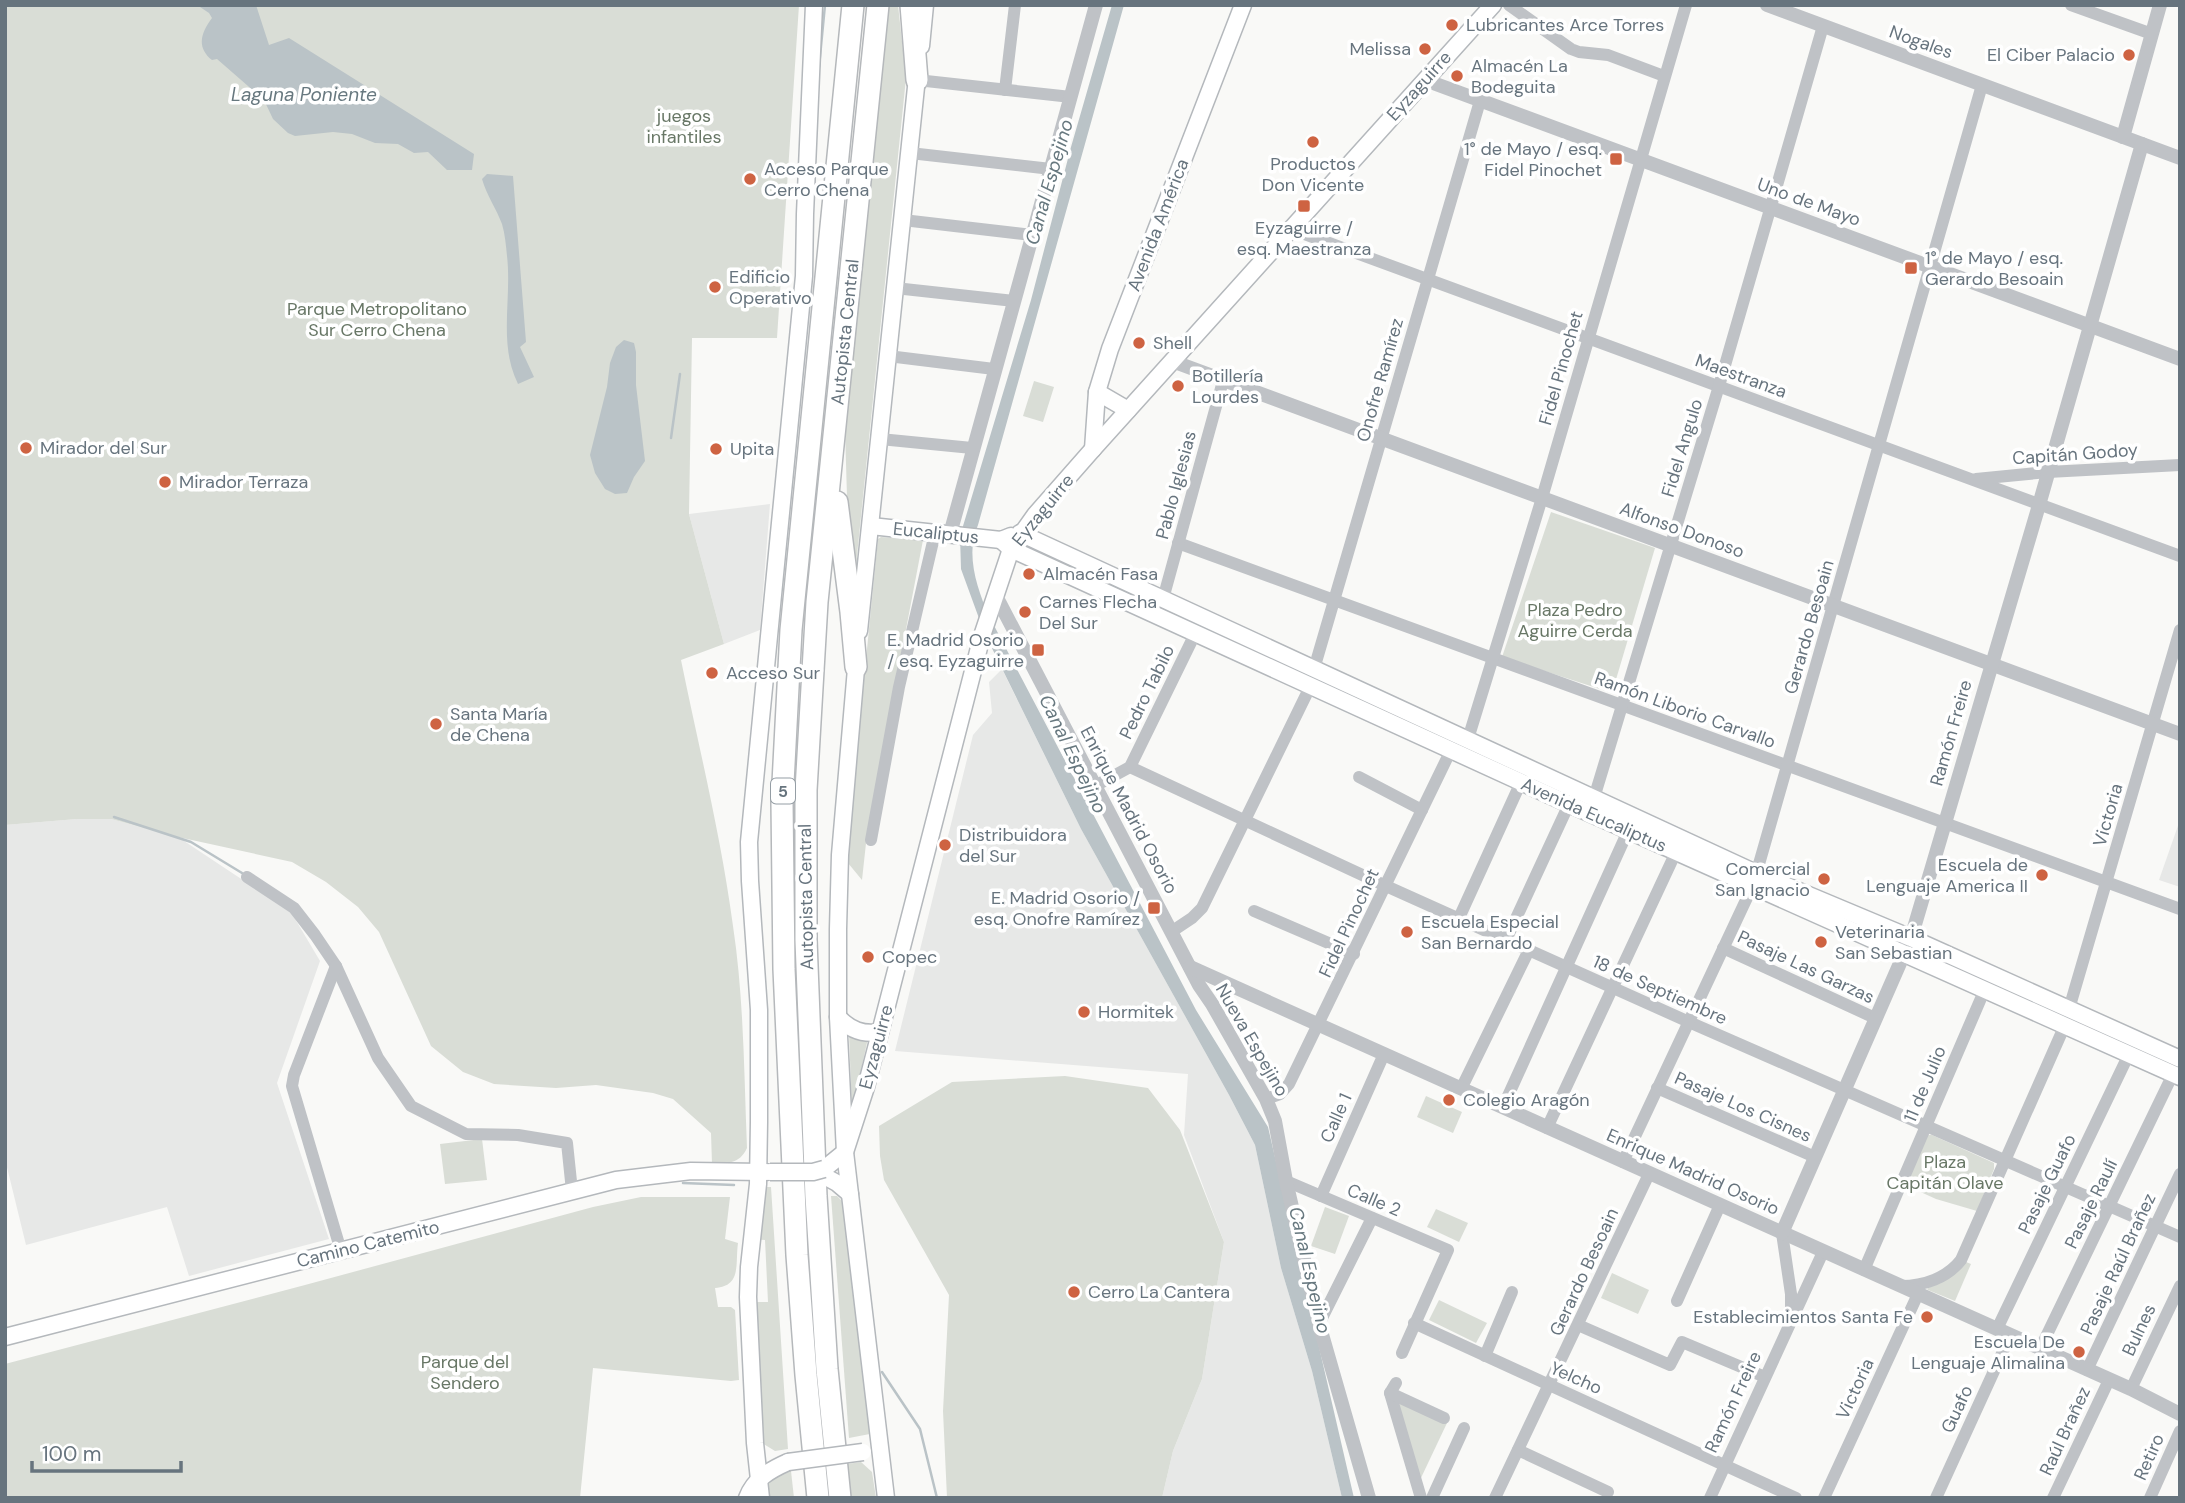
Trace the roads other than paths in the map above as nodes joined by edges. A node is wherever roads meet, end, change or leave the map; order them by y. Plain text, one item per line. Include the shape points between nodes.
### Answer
1 (814, 5) edge
2 (853, 5) edge
3 (878, 5) edge
4 (911, 5) edge
5 (925, 5) edge
6 (1015, 5) edge
7 (1096, 5) edge
8 (1243, 5) edge
9 (1493, 5) edge
10 (1509, 5) edge
11 (1686, 5) edge
12 (1768, 5) edge
13 (2071, 5) edge
14 (2160, 5) edge
15 (1823, 26) junction
16 (2152, 34) junction
17 (1664, 76) junction
18 (917, 80) junction
19 (1425, 80) junction
20 (1982, 85) junction
21 (1005, 90) junction
22 (1071, 97) junction
23 (1480, 101) junction
24 (2123, 137) junction
25 (2142, 144) junction
26 (909, 153) junction
27 (2180, 158) edge
28 (1640, 160) junction
29 (1051, 169) junction
30 (1770, 208) junction
31 (902, 220) junction
32 (1291, 229) junction
33 (1032, 235) junction
34 (1930, 267) junction
35 (1428, 281) junction
36 (895, 288) junction
37 (1014, 300) junction
38 (2090, 326) junction
39 (1588, 338) junction
40 (888, 356) junction
41 (2180, 359) edge
42 (1172, 361) junction
43 (995, 369) junction
44 (1223, 380) junction
45 (1719, 386) junction
46 (1097, 392) junction
47 (1128, 410) junction
48 (835, 436) junction
49 (880, 439) junction
50 (1381, 439) junction
51 (1879, 445) junction
52 (972, 448) junction
53 (1093, 449) junction
54 (2180, 465) edge
55 (2048, 472) junction
56 (1972, 479) junction
57 (1542, 498) junction
58 (2039, 504) junction
59 (870, 526) junction
60 (1020, 533) junction
61 (947, 534) junction
62 (1178, 543) junction
63 (1006, 545) junction
64 (1670, 546) junction
65 (2180, 556) edge
66 (1163, 599) junction
67 (1334, 599) junction
68 (993, 600) junction
69 (1833, 606) junction
70 (2180, 630) edge
71 (1195, 634) junction
72 (1493, 659) junction
73 (1992, 665) junction
74 (856, 667) junction
75 (1314, 669) junction
76 (1310, 687) junction
77 (1622, 706) junction
78 (2152, 724) junction
79 (2180, 734) edge
80 (1468, 740) junction
81 (1451, 750) junction
82 (1787, 766) junction
83 (1130, 767) junction
84 (1359, 777) dead end
85 (1521, 782) junction
86 (1095, 786) junction
87 (1594, 798) junction
88 (1569, 804) junction
89 (1422, 810) junction
90 (1245, 820) junction
91 (1945, 823) junction
92 (1628, 831) junction
93 (870, 840) dead end
94 (1676, 852) junction
95 (247, 877) dead end
96 (1754, 879) junction
97 (2106, 883) junction
98 (1386, 886) junction
99 (2180, 909) edge
100 (1254, 911) dead end
101 (1459, 918) junction
102 (1171, 932) junction
103 (1506, 940) junction
104 (1907, 946) junction
105 (1723, 948) junction
106 (1528, 950) junction
107 (1354, 954) junction
108 (336, 966) junction
109 (1190, 967) junction
110 (1566, 967) junction
111 (1209, 975) junction
112 (1612, 987) junction
113 (1985, 989) junction
114 (1212, 1004) junction
115 (838, 1017) junction
116 (2067, 1017) junction
117 (1875, 1018) junction
118 (1688, 1022) junction
119 (1320, 1025) junction
120 (880, 1032) junction
121 (2107, 1035) junction
122 (1384, 1054) junction
123 (2129, 1054) junction
124 (2178, 1070) edge
125 (866, 1087) junction
126 (1657, 1088) junction
127 (1461, 1089) junction
128 (1843, 1091) junction
129 (1266, 1099) junction
130 (1503, 1107) junction
131 (1926, 1126) junction
132 (1548, 1128) junction
133 (845, 1152) junction
134 (1815, 1157) junction
135 (2004, 1160) junction
136 (1623, 1162) junction
137 (733, 1171) junction
138 (764, 1172) junction
139 (820, 1172) junction
140 (1649, 1174) junction
141 (2180, 1174) edge
142 (1286, 1181) junction
143 (2066, 1186) junction
144 (572, 1191) junction
145 (757, 1195) junction
146 (850, 1195) junction
147 (1321, 1196) junction
148 (1720, 1205) junction
149 (2109, 1205) junction
150 (1372, 1218) junction
151 (2155, 1226) junction
152 (854, 1231) junction
153 (1782, 1233) junction
154 (2180, 1237) edge
155 (341, 1251) junction
156 (1823, 1252) junction
157 (1864, 1270) junction
158 (1894, 1283) junction
159 (2180, 1286) edge
160 (1512, 1292) dead end
161 (1918, 1294) junction
162 (1676, 1301) dead end
163 (1790, 1321) junction
164 (1414, 1323) junction
165 (1319, 1324) junction
166 (1578, 1325) junction
167 (2004, 1333) junction
168 (5, 1337) edge
169 (2040, 1349) junction
170 (1402, 1353) dead end
171 (1485, 1356) junction
172 (2087, 1370) junction
173 (1765, 1377) junction
174 (2109, 1380) junction
175 (1550, 1385) junction
176 (2131, 1389) junction
177 (2180, 1414) edge
178 (1444, 1418) dead end
179 (1464, 1428) dead end
180 (2180, 1431) edge
181 (755, 1443) junction
182 (881, 1449) junction
183 (1518, 1450) junction
184 (780, 1463) junction
185 (1725, 1465) junction
186 (758, 1480) junction
187 (1608, 1492) dead end
188 (747, 1498) edge
189 (761, 1498) edge
190 (818, 1498) edge
191 (840, 1498) edge
192 (886, 1498) edge
193 (1369, 1498) edge
194 (1421, 1498) edge
195 (1432, 1498) edge
196 (1495, 1498) edge
197 (1710, 1498) edge
198 (1796, 1498) edge
199 (1824, 1498) edge
200 (1936, 1498) edge
201 (2053, 1498) edge
202 (2150, 1498) edge

1 - 138 main road via 804,276 749,842
2 - 190 highway, Autopista Central / 5 via 790,630 782,802 784,969 797,1255
3 - 48 highway, Autopista Central / 5
4 - 18 highway
5 - 18 main road
6 - 21 street
7 - 22 street
8 - 46 main road, Avenida América
9 - 19 main road, Eyzaguirre
10 - 17 street via 1571,49 1608,55
11 - 17 street, Fidel Pinochet
12 - 15 street, Nogales
13 - 16 street
14 - 16 street
15 - 20 street, Nogales
15 - 30 street, Fidel Angulo
16 - 24 street
17 - 28 street, Fidel Pinochet
18 - 21 street
18 - 26 main road
19 - 23 street, Uno de Mayo
19 - 32 main road, Eyzaguirre
20 - 24 street, Nogales
20 - 34 street, Gerardo Besoain
21 - 22 street
22 - 29 street
23 - 28 street, Uno de Mayo
23 - 35 street, Onofre Ramírez
24 - 25 street, Nogales
25 - 27 street, Nogales
25 - 38 street, Ramón Freire
26 - 29 street
26 - 31 main road
28 - 30 street, Uno de Mayo
28 - 39 street, Fidel Pinochet
29 - 33 street
30 - 34 street, Uno de Mayo
30 - 45 street, Fidel Angulo
31 - 33 street
31 - 36 main road
32 - 35 street, Maestranza
32 - 42 main road, Eyzaguirre
33 - 37 street
34 - 38 street, Uno de Mayo
34 - 51 street, Gerardo Besoain
35 - 39 street, Maestranza
35 - 50 street, Onofre Ramírez
36 - 37 street
36 - 40 main road
37 - 43 street
38 - 41 street, Uno de Mayo
38 - 55 street, Ramón Freire
39 - 45 street, Maestranza
39 - 57 street, Fidel Pinochet
40 - 43 street
40 - 49 main road
42 - 44 street, Alfonso Donoso
42 - 47 main road, Eyzaguirre
43 - 52 street
44 - 50 street, Alfonso Donoso
44 - 62 street, Pablo Iglesias
45 - 51 street, Maestranza
45 - 64 street, Fidel Angulo
46 - 47 main road
46 - 53 main road, Avenida América
47 - 53 main road, Eyzaguirre
48 - 74 highway via 838,521
48 - 191 highway, Autopista Central / 5 via 812,666 804,883 819,1261
49 - 52 street
49 - 59 main road
50 - 57 street, Alfonso Donoso
50 - 67 street, Onofre Ramírez
51 - 56 street, Maestranza
51 - 69 street, Gerardo Besoain
52 - 61 street
53 - 60 main road, Eyzaguirre
54 - 55 street, Capitán Godoy
55 - 56 street, Capitán Godoy
55 - 58 street, Ramón Freire
56 - 58 street, Maestranza
57 - 64 street, Alfonso Donoso
57 - 72 street, Fidel Pinochet
58 - 65 street, Maestranza
58 - 73 street, Ramón Freire
59 - 61 main road, Eucaliptus
59 - 74 main road
60 - 63 main road, Eucaliptus
60 - 66 main road, Avenida Eucaliptus
61 - 63 main road, Eucaliptus via 984,537
61 - 93 street via 898,687
62 - 66 street, Pablo Iglesias
62 - 67 street, Ramón Liborio Carvallo
63 - 68 main road, Eyzaguirre
63 - 71 main road, Avenida Eucaliptus
64 - 69 street, Alfonso Donoso
64 - 77 street, Fidel Angulo
66 - 75 main road, Avenida Eucaliptus
67 - 72 street, Ramón Liborio Carvallo
67 - 75 street, Onofre Ramírez
68 - 86 street, Enrique Madrid Osorio
68 - 120 main road, Eyzaguirre
69 - 73 street, Alfonso Donoso
69 - 82 street, Gerardo Besoain
70 - 78 street, Victoria
71 - 76 main road, Avenida Eucaliptus
71 - 83 street, Pedro Tabilo
72 - 77 street, Ramón Liborio Carvallo
72 - 80 street, Fidel Pinochet
73 - 78 street, Alfonso Donoso
73 - 91 street, Ramón Freire
74 - 115 main road via 840,855
75 - 80 main road, Avenida Eucaliptus
76 - 81 main road, Avenida Eucaliptus
76 - 90 street
77 - 82 street, Ramón Liborio Carvallo
77 - 87 street, Fidel Angulo
78 - 79 street, Alfonso Donoso
78 - 97 street, Victoria
80 - 87 main road, Avenida Eucaliptus
81 - 85 main road, Avenida Eucaliptus
81 - 89 street, Fidel Pinochet
82 - 91 street, Ramón Liborio Carvallo
82 - 96 street, Gerardo Besoain
83 - 86 street, Pedro Tabilo
83 - 90 street, 18 de Septiembre
84 - 89 street
85 - 88 main road, Avenida Eucaliptus
85 - 101 street
86 - 102 street, Enrique Madrid Osorio
87 - 96 main road, Avenida Eucaliptus
88 - 92 main road, Avenida Eucaliptus
88 - 103 street
89 - 98 street, Fidel Pinochet
90 - 98 street, 18 de Septiembre
90 - 102 street via 1202,908
91 - 97 street, Ramón Liborio Carvallo
91 - 104 street, Ramón Freire
92 - 94 main road, Avenida Eucaliptus
92 - 110 street
94 - 96 main road, Avenida Eucaliptus
94 - 112 street
95 - 108 street via 294,908
96 - 104 main road, Avenida Eucaliptus
96 - 105 street, Gerardo Besoain
97 - 99 street, Ramón Liborio Carvallo
97 - 116 street, Victoria
98 - 101 street, 18 de Septiembre
98 - 107 street, Fidel Pinochet
100 - 107 street
101 - 103 street, 18 de Septiembre
102 - 109 street, Nueva Espejino
103 - 106 street, 18 de Septiembre
104 - 113 main road, Avenida Eucaliptus
104 - 116 main road, Avenida Eucaliptus
104 - 117 street, Ramón Freire
105 - 117 street, Pasaje Las Garzas
105 - 118 street, Gerardo Besoain
106 - 110 street, 18 de Septiembre
106 - 127 street
107 - 119 street, Fidel Pinochet
108 - 144 street via 379,1058 411,1106 466,1134 518,1135 567,1143
108 - 155 street via 292,1086
109 - 111 street, Enrique Madrid Osorio
109 - 114 street, Nueva Espejino
110 - 112 street, 18 de Septiembre
110 - 130 street
111 - 114 street
111 - 119 street, Enrique Madrid Osorio
112 - 118 street, 18 de Septiembre
112 - 132 street
113 - 116 main road, Avenida Eucaliptus
113 - 131 street, 11 de Julio
114 - 129 street, Nueva Espejino
115 - 120 main road via 857,1031
115 - 133 main road
116 - 121 main road, Avenida Eucaliptus
116 - 135 street, Victoria
117 - 128 street, Ramón Freire
118 - 126 street, Gerardo Besoain
118 - 128 street, 18 de Septiembre
119 - 122 street, Enrique Madrid Osorio
119 - 129 street, Fidel Pinochet via 1289,1084
120 - 125 main road, Eyzaguirre
121 - 123 main road, Avenida Eucaliptus
121 - 124 main road, Avenida Eucaliptus
122 - 127 street, Enrique Madrid Osorio
122 - 147 street, Calle 1
123 - 124 main road, Avenida Eucaliptus
123 - 143 street, Pasaje Guafo
124 - 149 street, Pasaje Raulí
125 - 133 main road, Eyzaguirre
125 - 152 main road
126 - 134 street, Pasaje Los Cisnes
126 - 136 street, Gerardo Besoain
127 - 130 street, Enrique Madrid Osorio
128 - 131 street, 18 de Septiembre
128 - 134 street, Ramón Freire
129 - 142 street, Nueva Espejino
130 - 132 street, Enrique Madrid Osorio
131 - 135 street, 18 de Septiembre
131 - 157 street, 11 de Julio
132 - 136 street, Enrique Madrid Osorio
133 - 139 main road
133 - 146 main road
134 - 153 street, Ramón Freire
135 - 143 street, 18 de Septiembre
135 - 158 street, Victoria via 1956,1266 1924,1283
136 - 140 street, Enrique Madrid Osorio
137 - 138 main road, Camino Catemito
137 - 144 main road, Camino Catemito via 634,1176
137 - 145 main road via 748,1181
138 - 139 main road, Camino Catemito, bridge
138 - 145 main road
139 - 146 main road
140 - 148 street, Enrique Madrid Osorio
140 - 166 street, Gerardo Besoain
141 - 151 street, Pasaje Raúl Brañez
142 - 147 street, Calle 2
142 - 165 street, Nueva Espejino
143 - 149 street, 18 de Septiembre
143 - 167 street, Pasaje Guafo
144 - 155 main road, Camino Catemito
145 - 181 main road via 748,1297
146 - 152 main road
147 - 150 street, Calle 2
148 - 153 street, Enrique Madrid Osorio
148 - 162 street
149 - 151 street, 18 de Septiembre
149 - 169 street, Pasaje Raulí
150 - 164 street, Calle 2 via 1448,1251
150 - 165 street
151 - 154 street, 18 de Septiembre
151 - 172 street, Pasaje Raúl Brañez
152 - 182 main road
153 - 156 street, Enrique Madrid Osorio
153 - 163 street, Ramón Freire
155 - 168 main road, Camino Catemito
156 - 157 street, Enrique Madrid Osorio
156 - 163 street, Ramón Freire
157 - 158 street, Enrique Madrid Osorio
158 - 161 street, Enrique Madrid Osorio
159 - 176 street, Bulnes
160 - 171 street
161 - 167 street, Enrique Madrid Osorio
161 - 199 street, Victoria
163 - 173 street, Ramón Freire
164 - 170 street
164 - 171 street, Yelcho
165 - 193 street, Nueva Espejino
166 - 173 street via 1670,1365 1682,1342
166 - 175 street, Gerardo Besoain
167 - 169 street, Enrique Madrid Osorio
167 - 200 street, Guafo
169 - 172 street, Enrique Madrid Osorio
171 - 175 street, Yelcho
172 - 174 street, Enrique Madrid Osorio
173 - 185 street, Ramón Freire
174 - 176 street, Enrique Madrid Osorio
174 - 201 street, Raúl Brañez
175 - 183 street, Gerardo Besoain
175 - 185 street, Yelcho
176 - 177 street, Enrique Madrid Osorio
178 - 194 street via 1393,1388
179 - 195 street
180 - 202 street, Retiro
181 - 184 main road
181 - 186 main road
182 - 184 main road, bridge
182 - 192 main road
183 - 187 street
183 - 196 street, Gerardo Besoain
184 - 186 main road
185 - 197 street, Ramón Freire
185 - 198 street, Yelcho
186 - 188 main road
186 - 189 main road

